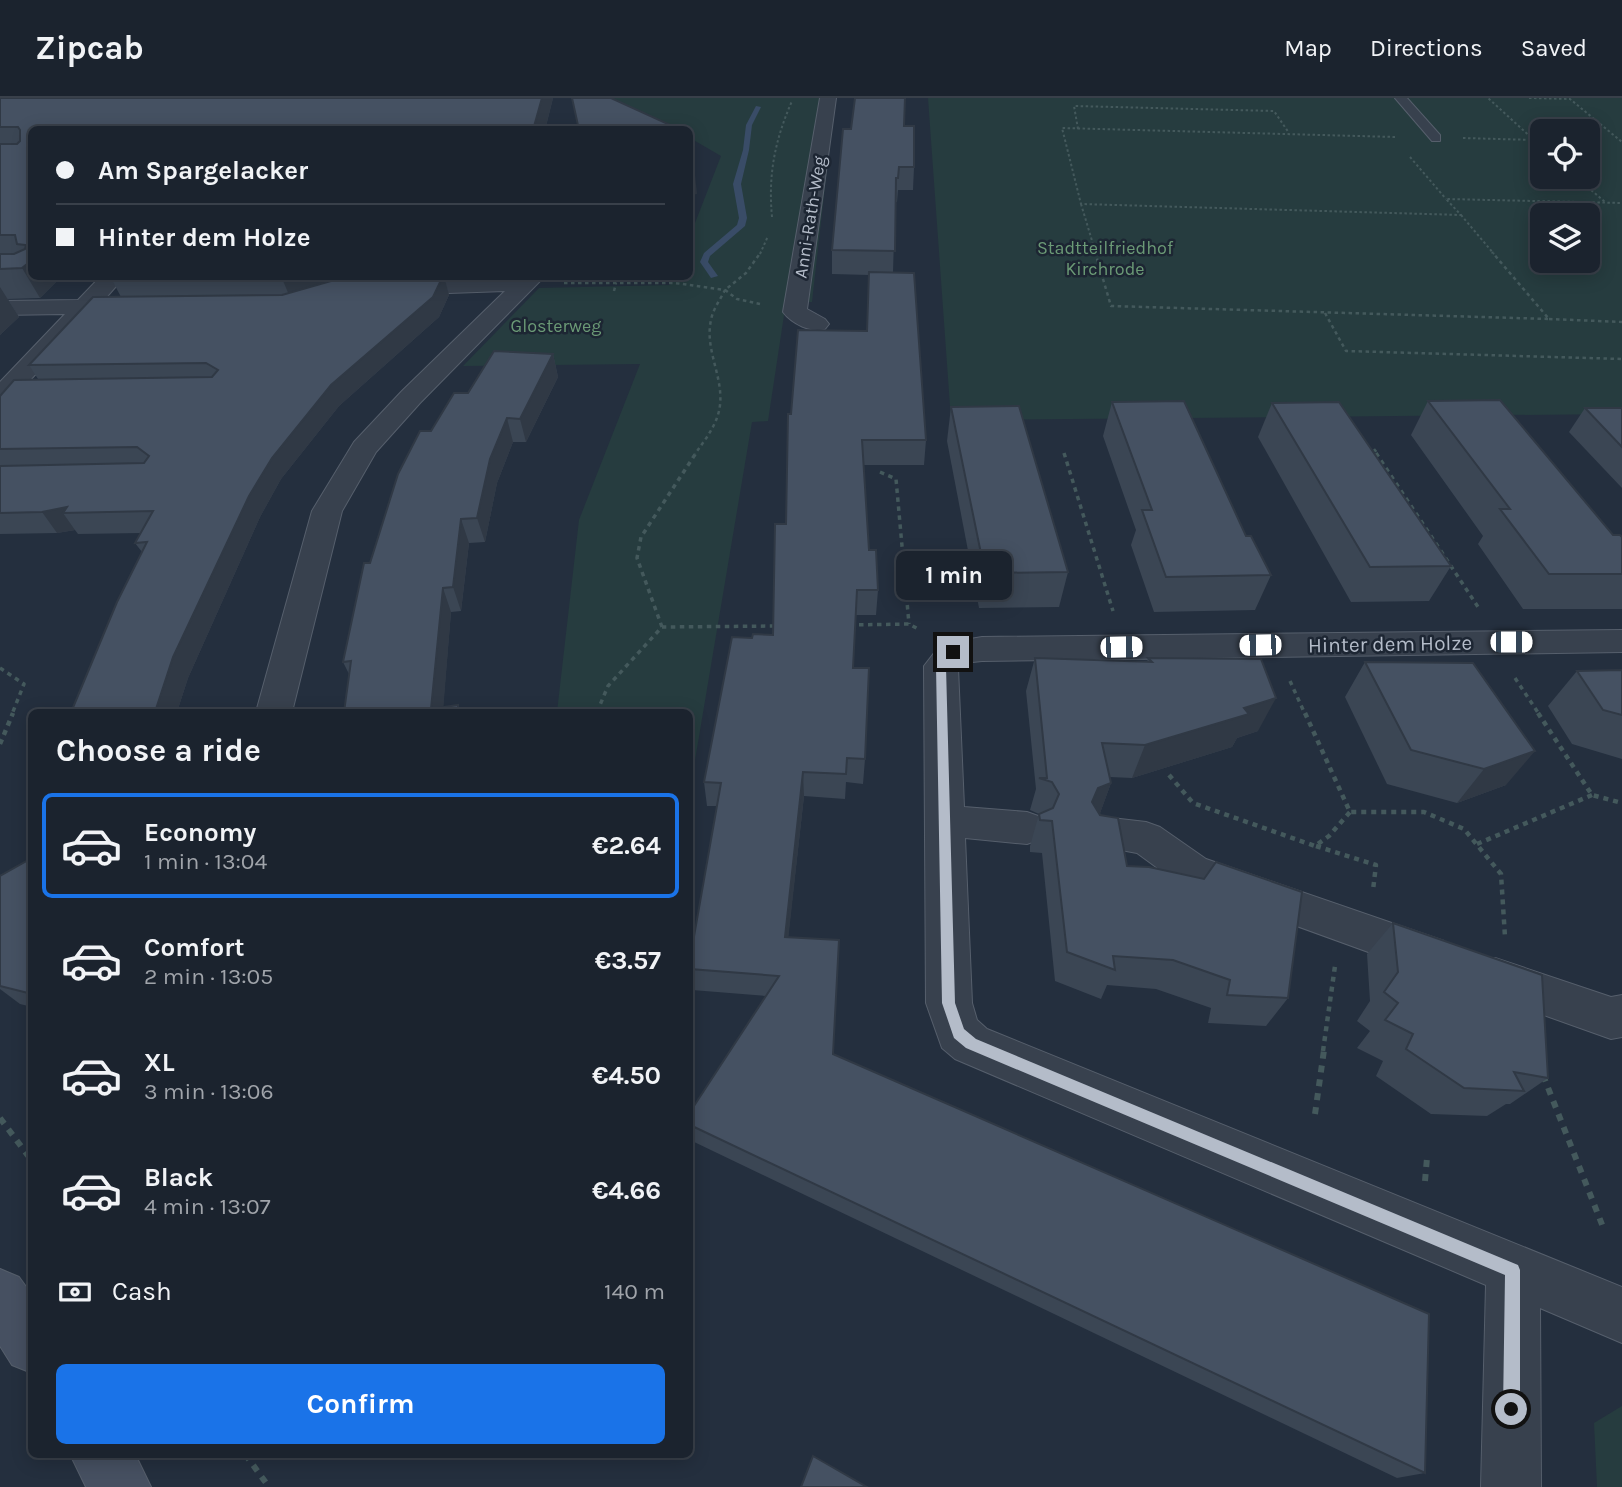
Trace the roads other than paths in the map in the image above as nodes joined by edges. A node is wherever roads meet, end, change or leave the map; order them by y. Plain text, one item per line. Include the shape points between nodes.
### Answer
1 (828, 98) edge
2 (1401, 98) edge
3 (1436, 138) road end
4 (110, 280) edge
5 (531, 280) edge
6 (370, 289) edge
7 (85, 307) junction
8 (154, 307) edge
9 (0, 308) edge
10 (817, 324) dead end
11 (31, 392) edge
12 (1, 394) edge
13 (1622, 641) edge
14 (275, 709) edge
15 (944, 821) junction
16 (1027, 828) dead end
17 (1102, 834) edge
18 (1622, 1016) edge
19 (1513, 1270) junction
20 (0, 1296) edge
21 (1622, 1314) edge
22 (28, 1340) edge
23 (103, 1458) edge
24 (121, 1487) edge
25 (1511, 1487) edge

1 - 10 street, Anni-Rath-Weg via 795,313
2 - 3 lane
4 - 7 street
5 - 6 street
5 - 14 street via 364,448 327,510
7 - 8 street
7 - 9 street
7 - 12 street
11 - 12 lane
13 - 15 street, Hinter dem Holze via 953,652 941,666
15 - 16 street
15 - 19 street via 948,1003 958,1033 971,1044
17 - 18 street via 1146,838 1192,871 1611,1018
19 - 21 street
19 - 25 street
20 - 22 main road
23 - 24 main road

